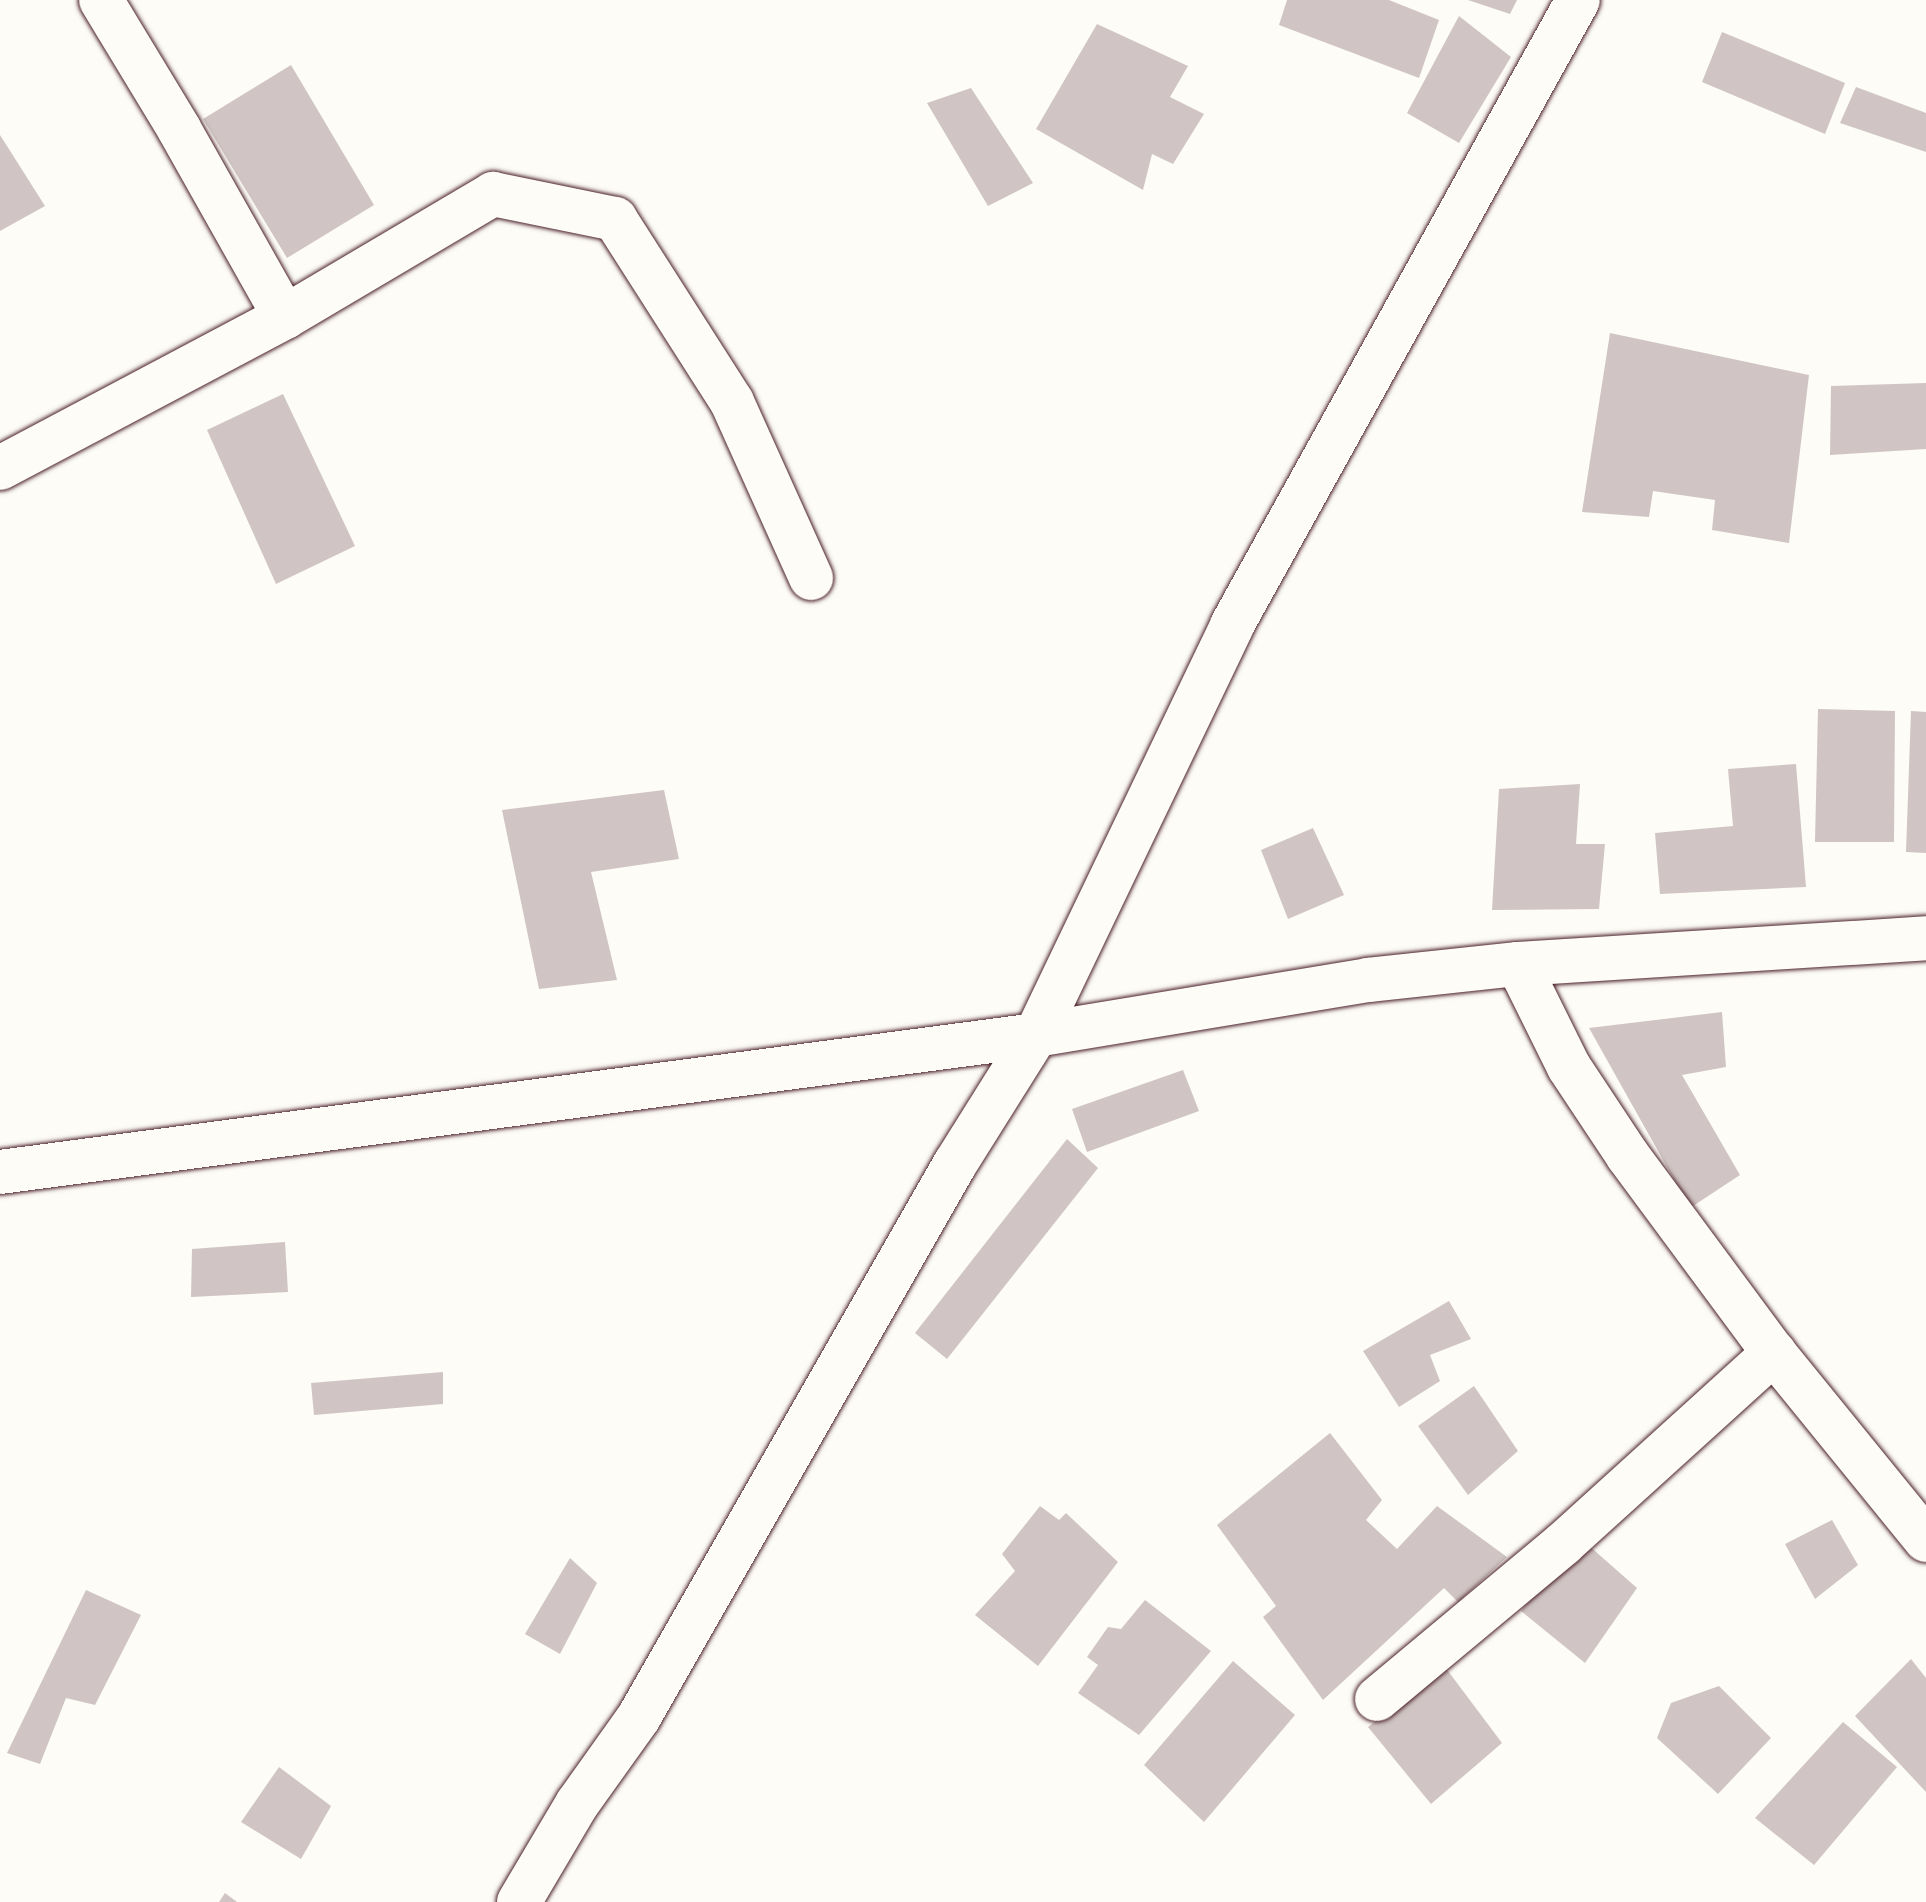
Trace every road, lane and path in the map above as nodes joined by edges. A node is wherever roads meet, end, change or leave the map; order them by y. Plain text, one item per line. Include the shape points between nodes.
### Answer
1 (101, 0) edge
2 (1578, 0) edge
3 (285, 317) junction
4 (0, 468) edge
5 (811, 578) dead end
6 (1926, 938) edge
7 (1518, 964) junction
8 (1036, 1035) junction
9 (0, 1172) edge
10 (1774, 1353) junction
11 (1926, 1540) edge
12 (1377, 1699) dead end
13 (519, 1902) edge

1 - 3 street
2 - 8 street via 1232,625
3 - 4 street
3 - 5 street via 493,194 615,219 732,402
6 - 7 street
7 - 8 street via 1368,980
7 - 10 street via 1577,1079
8 - 9 street
8 - 13 street via 955,1164 639,1717 577,1804
10 - 11 street
10 - 12 street via 1563,1544

